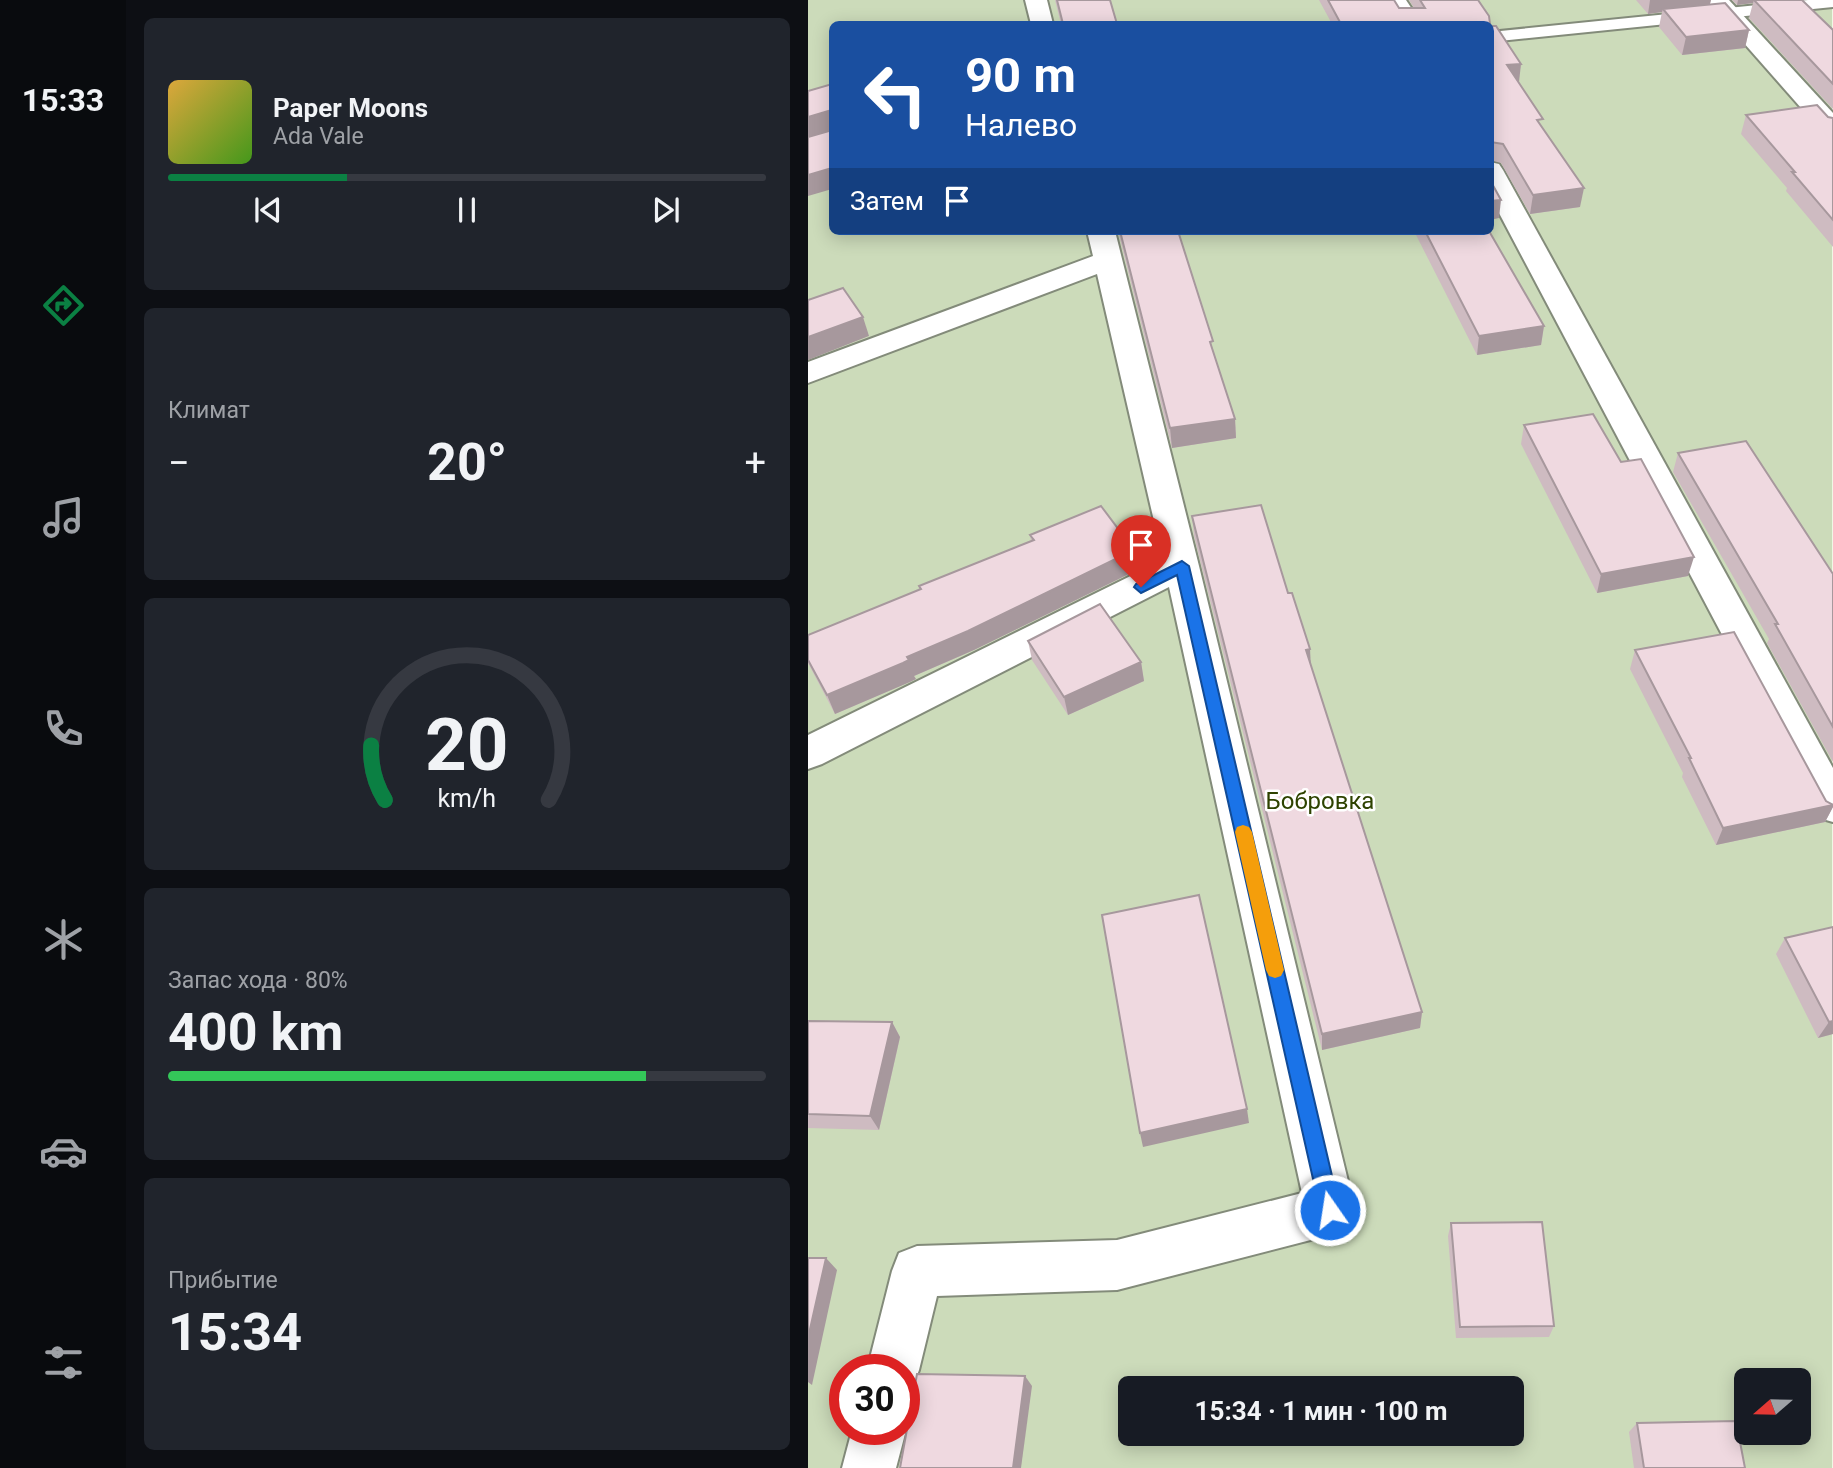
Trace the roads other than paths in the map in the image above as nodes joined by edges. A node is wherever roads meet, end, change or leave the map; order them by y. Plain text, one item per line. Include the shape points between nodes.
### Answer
1 (1036, 0) edge
2 (1395, 0) edge
3 (1832, 2) edge
4 (1724, 6) edge
5 (1041, 21) edge
6 (1409, 21) edge
7 (1494, 36) edge
8 (1832, 129) edge
9 (1494, 177) edge
10 (1104, 246) edge
11 (808, 373) edge
12 (1182, 566) junction
13 (808, 753) edge
14 (1832, 806) edge
15 (897, 1354) edge
16 (875, 1445) edge
17 (869, 1468) edge

1 - 5 street
2 - 6 street
3 - 4 lane
4 - 7 lane
4 - 8 street
9 - 14 street
10 - 11 street via 931,325
10 - 12 street
12 - 13 street
12 - 15 street via 1330,1210 1117,1265 917,1271
16 - 17 street

